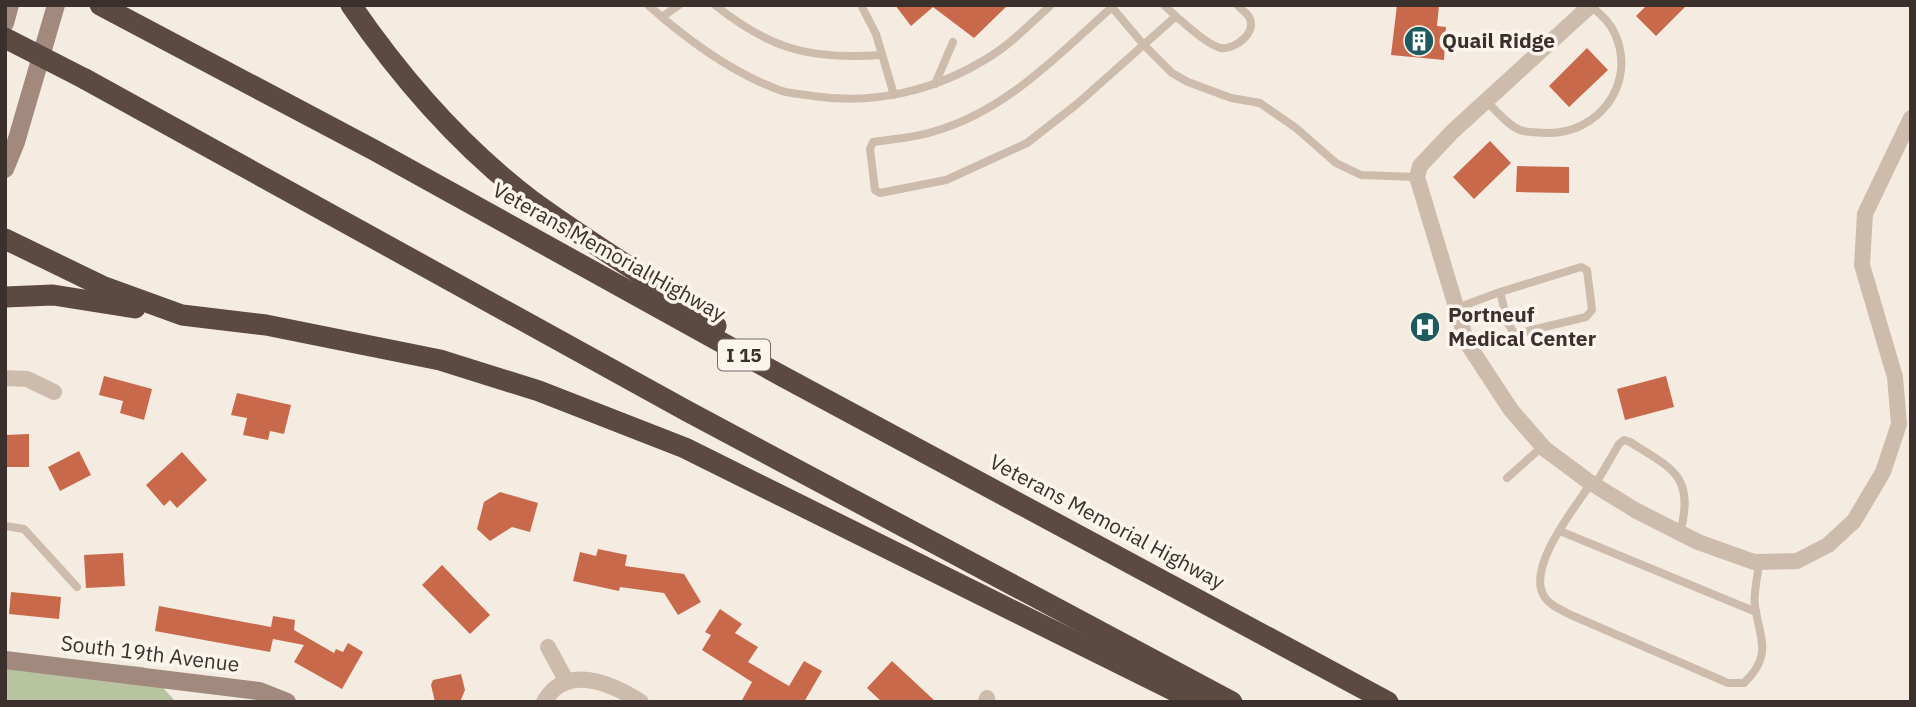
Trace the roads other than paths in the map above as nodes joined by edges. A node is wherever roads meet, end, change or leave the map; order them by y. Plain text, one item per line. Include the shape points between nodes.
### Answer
1 (10, 5) edge
2 (56, 5) edge
3 (100, 5) edge
4 (351, 5) edge
5 (648, 5) edge
6 (679, 5) edge
7 (715, 5) edge
8 (861, 5) edge
9 (1051, 5) edge
10 (1164, 5) edge
11 (1237, 5) edge
12 (1591, 5) edge
13 (1111, 6) edge
14 (1175, 17) junction
15 (662, 18) junction
16 (5, 23) edge
17 (5, 38) edge
18 (953, 42) dead end
19 (1143, 44) junction
20 (882, 55) junction
21 (935, 84) junction
22 (894, 95) junction
23 (1487, 102) junction
24 (1911, 118) edge
25 (5, 170) edge
26 (1417, 177) junction
27 (5, 239) edge
28 (1500, 292) junction
29 (5, 297) edge
30 (1457, 308) junction
31 (181, 315) junction
32 (782, 376) junction
33 (5, 378) edge
34 (54, 392) dead end
35 (1543, 446) junction
36 (1507, 478) dead end
37 (1593, 484) junction
38 (5, 526) edge
39 (1560, 531) junction
40 (1680, 533) junction
41 (1759, 562) junction
42 (77, 587) dead end
43 (1756, 612) junction
44 (548, 647) dead end
45 (5, 660) edge
46 (566, 680) junction
47 (287, 702) edge
48 (544, 702) edge
49 (640, 702) edge
50 (1197, 702) edge
51 (1232, 702) edge
52 (1388, 702) edge

1 - 16 street
2 - 25 street
3 - 32 highway, Veterans Memorial Highway / I 15 via 374,150
4 - 32 highway via 386,56 469,148 529,198
5 - 15 lane
6 - 15 lane
7 - 20 lane via 765,40 795,50 844,58
8 - 20 lane
9 - 21 lane via 988,58
10 - 14 lane
11 - 14 lane via 1251,23 1247,36 1228,49 1217,48
12 - 23 street
12 - 23 lane via 1609,22 1621,51 1621,78 1612,100 1594,119 1561,133 1530,132 1511,124
13 - 19 lane
13 - 19 lane via 1004,100 931,133 873,142 875,190 880,193 946,180 1027,143
14 - 19 lane
15 - 22 lane via 739,72 784,92 842,100
17 - 51 highway, bridge
18 - 21 lane
19 - 26 lane via 1188,82 1260,103 1336,163 1361,175
20 - 22 lane
21 - 22 lane
23 - 26 street via 1420,166
24 - 41 street via 1865,214 1861,265 1895,377 1899,424 1883,472 1854,521 1828,545 1797,561
26 - 30 street
27 - 31 highway via 102,286
28 - 28 lane via 1581,267 1587,270 1592,310 1574,321 1513,332
28 - 30 lane
29 - 31 highway via 53,295
30 - 35 street via 1467,343 1511,410
31 - 50 highway via 266,325 440,360 539,391 697,454
32 - 52 highway, Veterans Memorial Highway / I 15
33 - 34 street via 27,379
35 - 36 lane
35 - 37 street
37 - 39 lane
37 - 40 street
37 - 40 lane via 1619,444 1630,442 1679,477 1686,509
38 - 42 lane via 24,529
39 - 43 lane
39 - 43 lane via 1542,563 1539,582 1554,607 1728,683 1744,683 1762,660
40 - 41 street
41 - 43 lane
44 - 46 street
45 - 47 street, South 19th Avenue via 259,691
46 - 48 street
46 - 49 street via 586,679

